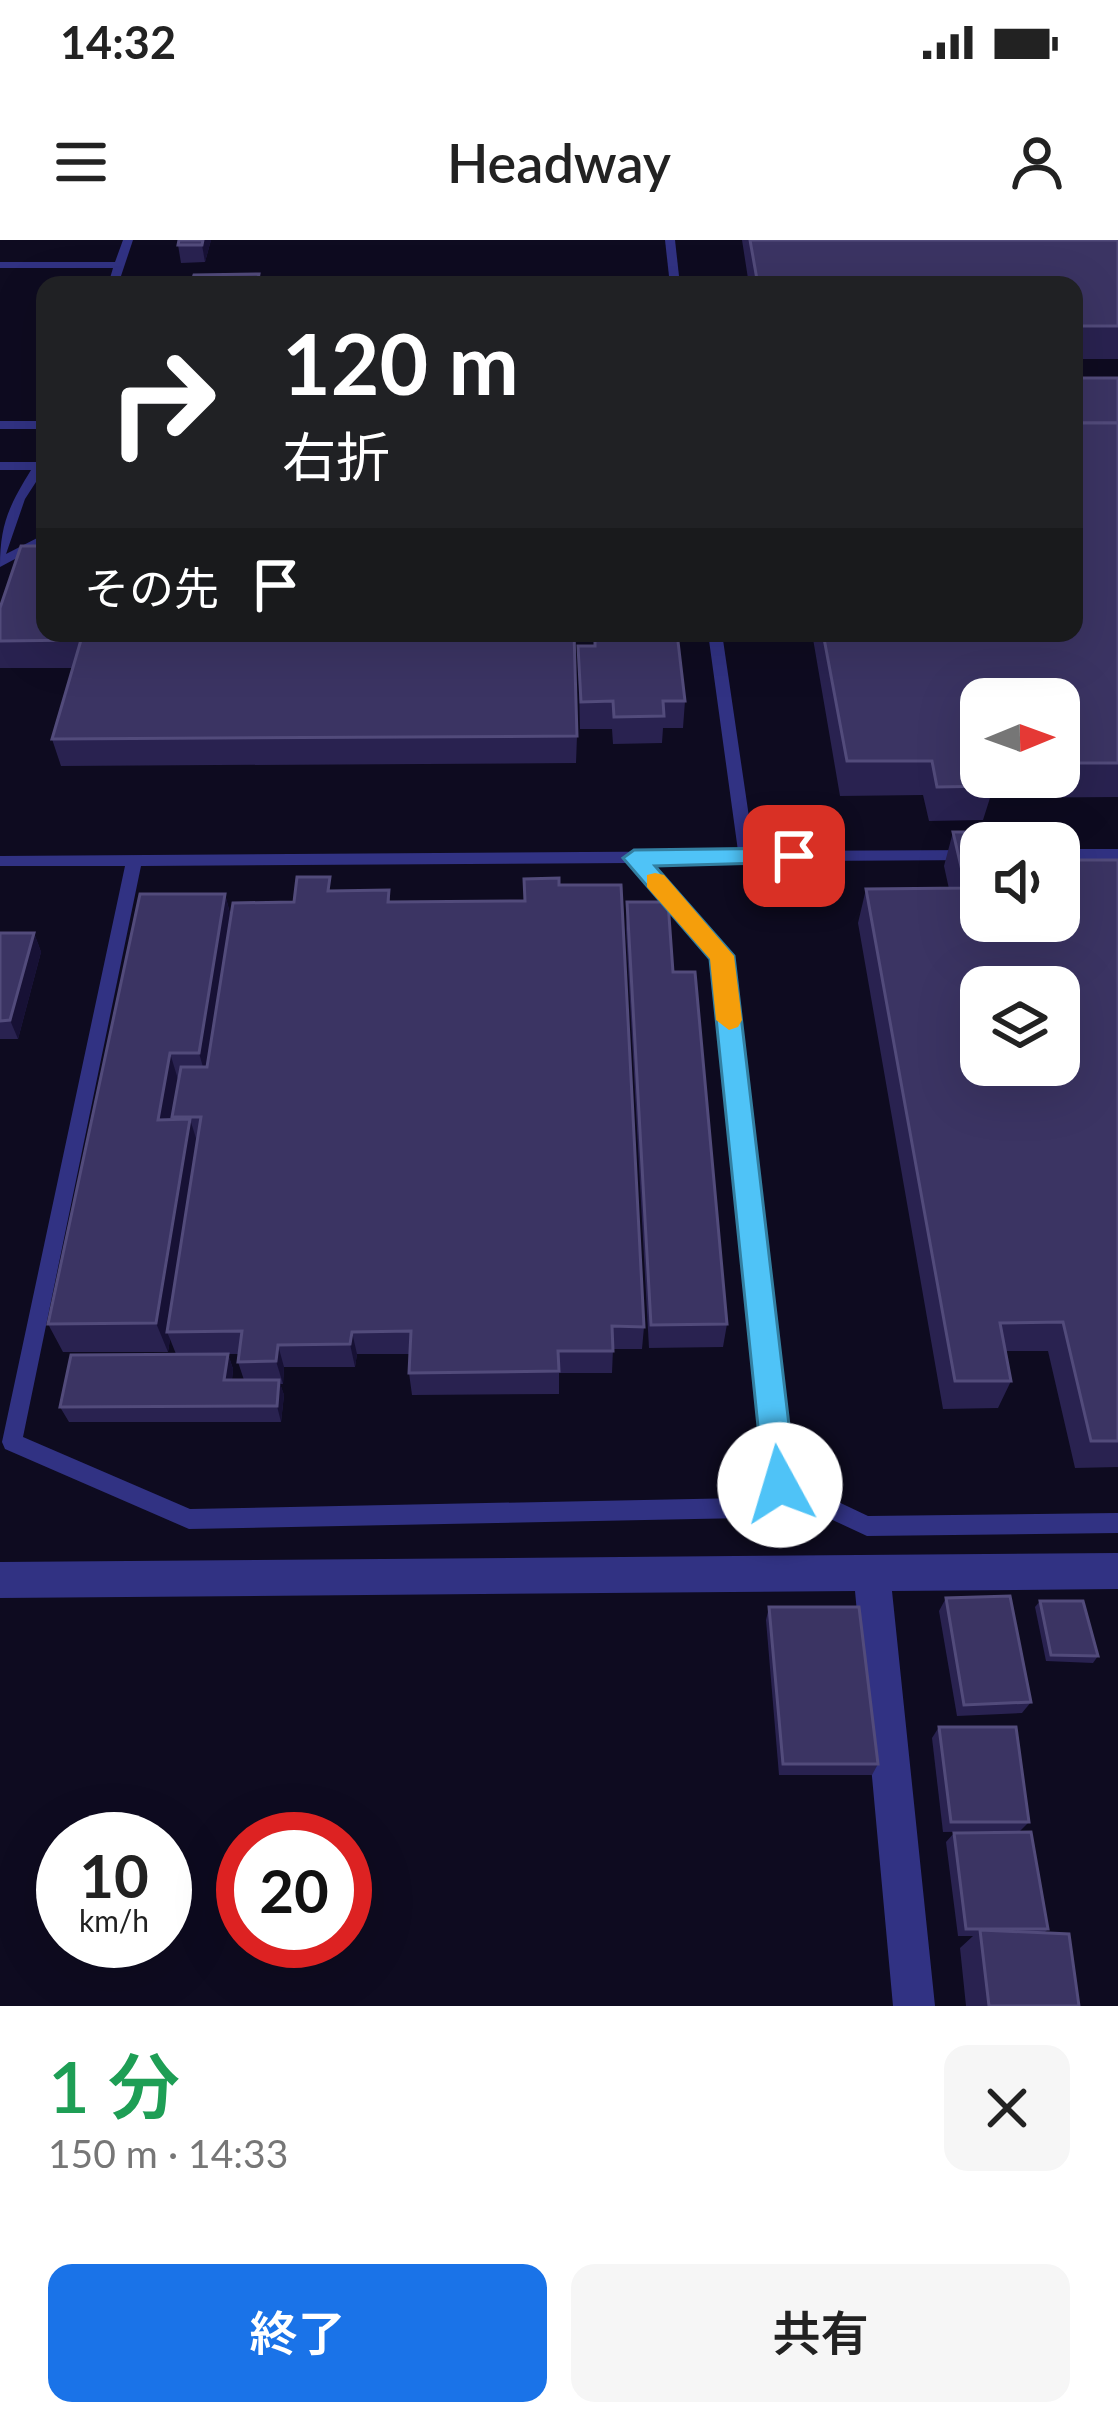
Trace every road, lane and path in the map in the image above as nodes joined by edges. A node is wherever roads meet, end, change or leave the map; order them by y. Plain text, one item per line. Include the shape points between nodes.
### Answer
1 (128, 240) edge
2 (670, 240) edge
3 (0, 265) edge
4 (120, 265) junction
5 (116, 276) edge
6 (674, 276) edge
7 (0, 425) edge
8 (36, 425) edge
9 (36, 463) edge
10 (0, 466) edge
11 (36, 473) edge
12 (36, 543) edge
13 (0, 554) edge
14 (0, 563) edge
15 (716, 642) edge
16 (1080, 854) edge
17 (1118, 854) edge
18 (960, 855) edge
19 (747, 856) junction
20 (634, 858) junction
21 (0, 861) edge
22 (134, 861) junction
23 (780, 1485) junction
24 (1118, 1523) edge
25 (1118, 1570) edge
26 (872, 1574) junction
27 (0, 1580) edge
28 (914, 2006) edge

1 - 4 lane
2 - 6 lane
3 - 4 lane
4 - 5 lane
7 - 8 lane
9 - 10 lane
11 - 13 lane
12 - 14 lane
15 - 19 lane
16 - 17 lane
18 - 19 lane
19 - 20 lane
20 - 22 lane
20 - 23 lane via 722,956
21 - 22 lane
22 - 23 lane via 12,1442 189,1519 745,1508
23 - 24 lane via 867,1526
25 - 26 street
26 - 27 street
26 - 28 street

